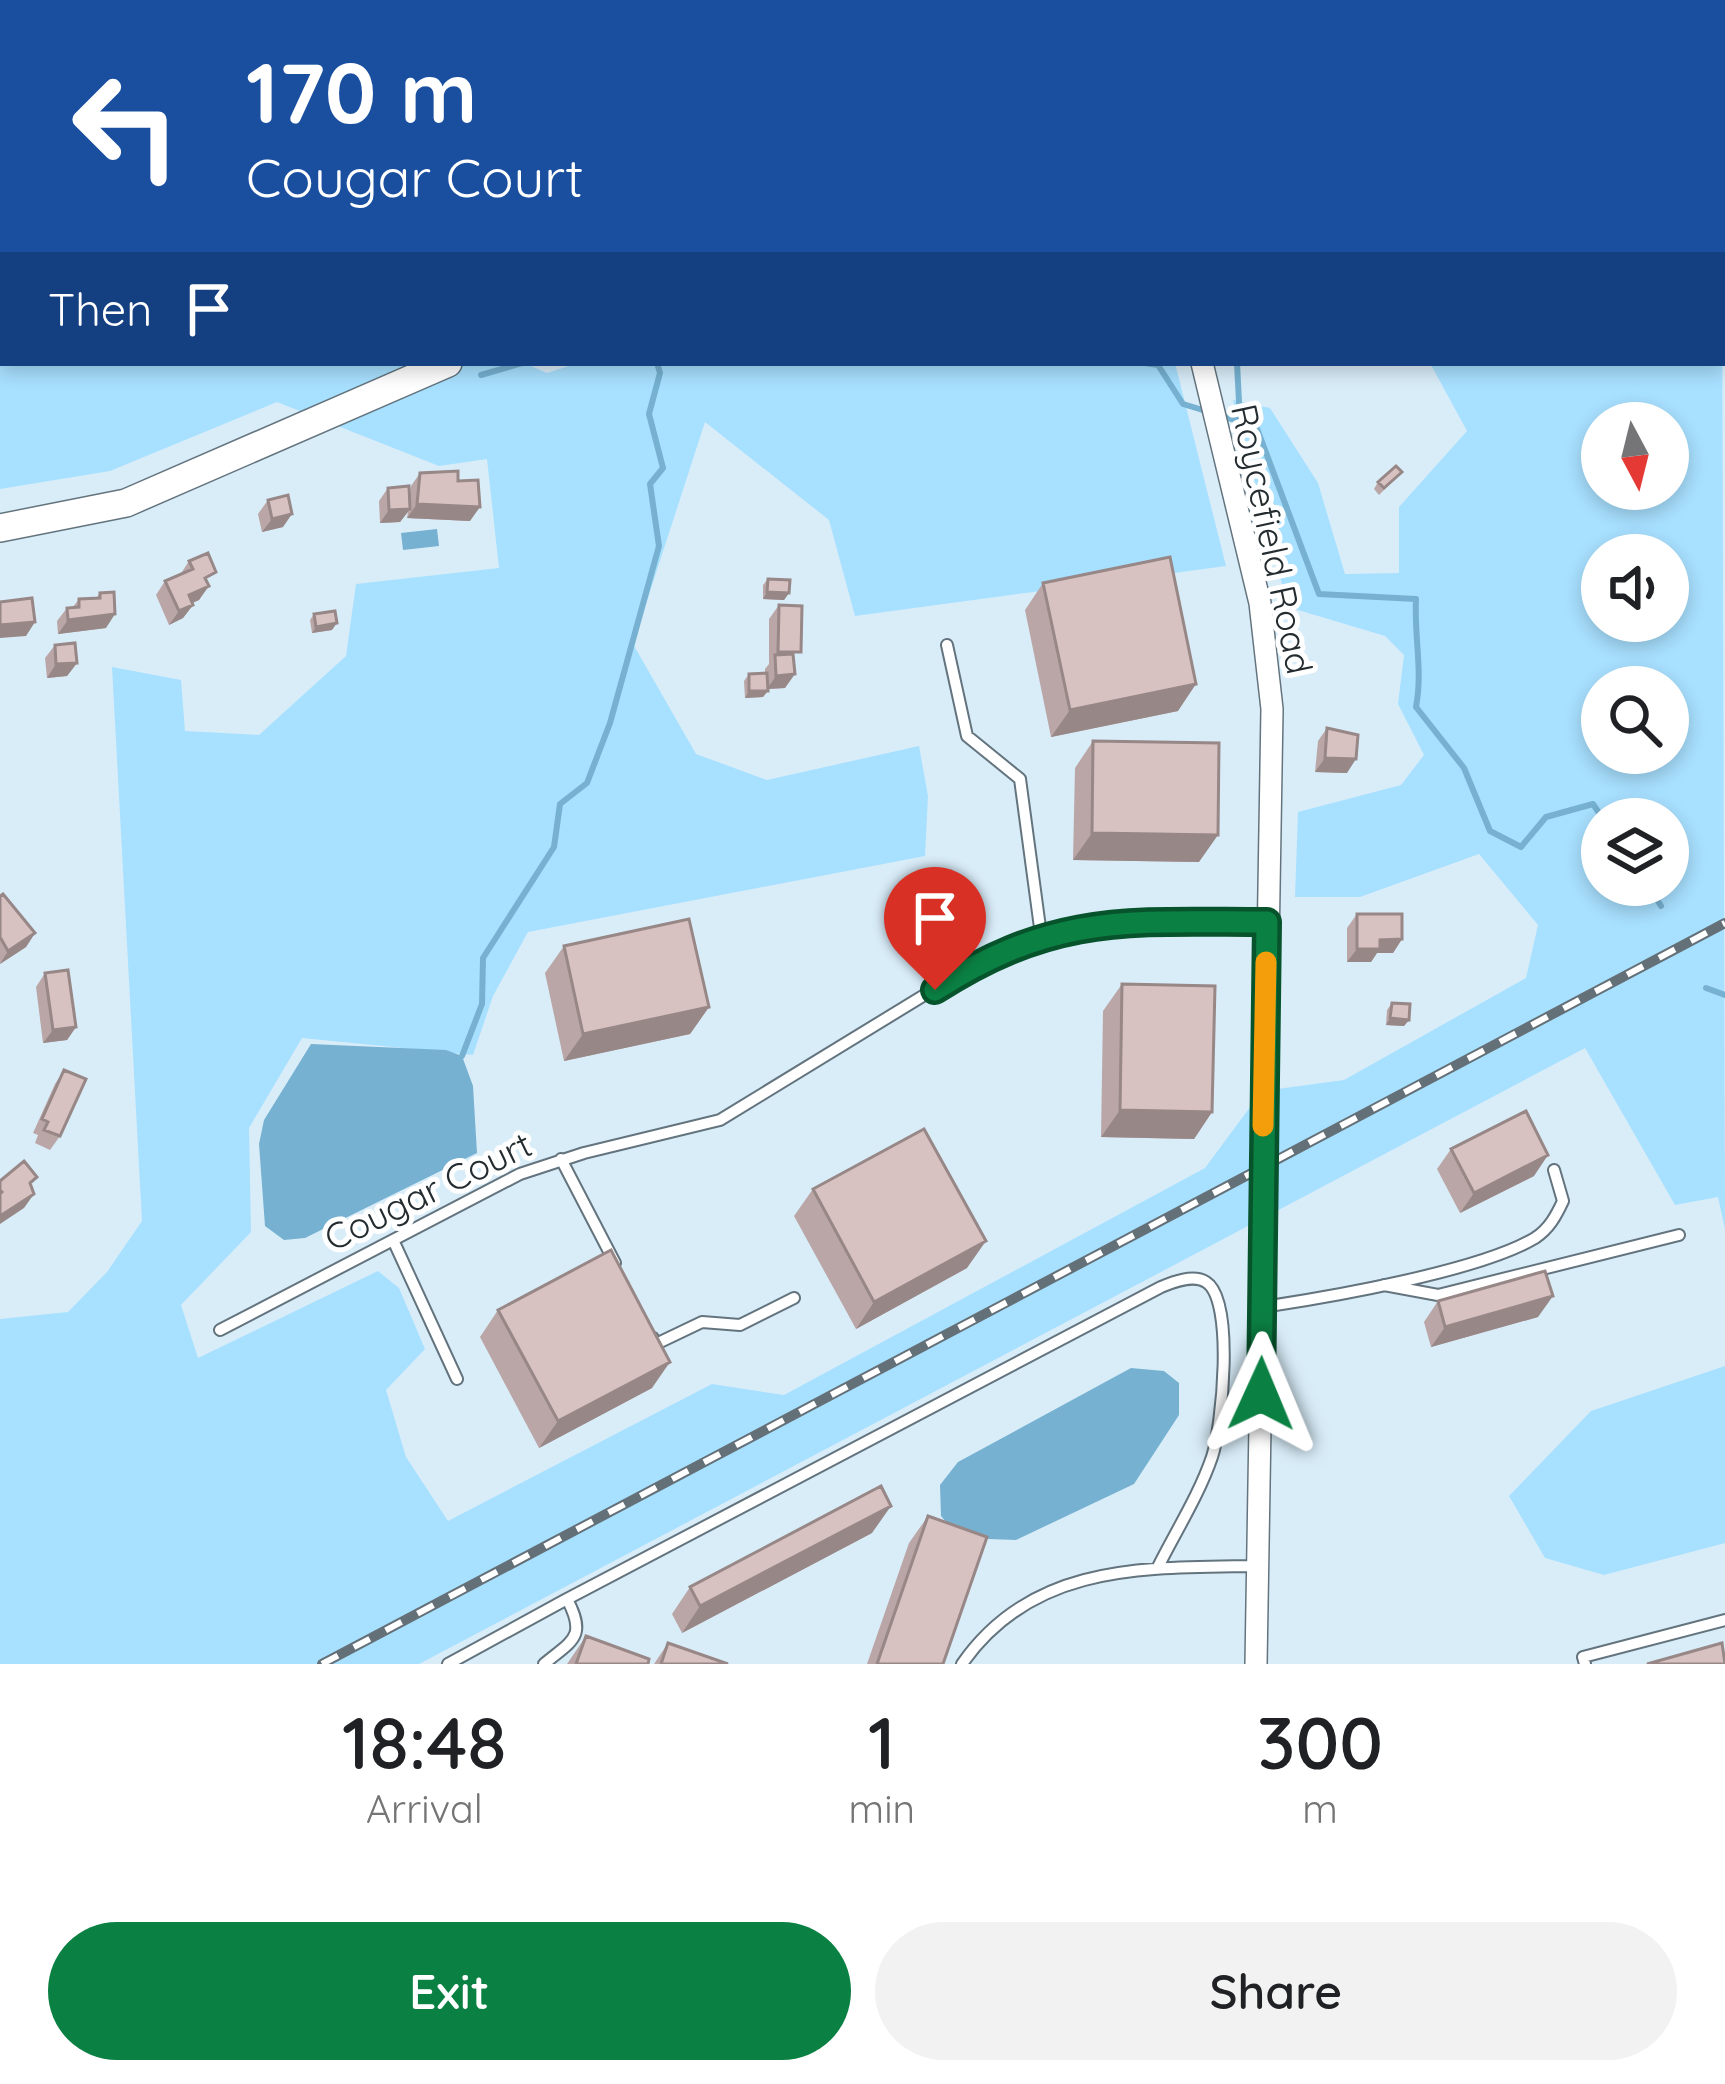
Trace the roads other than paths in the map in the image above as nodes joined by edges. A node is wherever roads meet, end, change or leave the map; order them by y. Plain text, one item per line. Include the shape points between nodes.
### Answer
1 (441, 366) edge
2 (1203, 366) edge
3 (0, 528) edge
4 (947, 645) dead end
5 (1267, 922) junction
6 (1041, 935) junction
7 (561, 1159) junction
8 (1554, 1170) dead end
9 (1679, 1235) dead end
10 (393, 1240) junction
11 (625, 1282) edge
12 (1381, 1284) junction
13 (794, 1298) dead end
14 (1263, 1307) junction
15 (646, 1323) edge
16 (220, 1330) dead end
17 (457, 1378) dead end
18 (1258, 1566) junction
19 (1158, 1567) junction
20 (567, 1599) junction
21 (1725, 1620) edge
22 (448, 1664) edge
23 (544, 1664) edge
24 (962, 1664) edge
25 (1256, 1664) edge
26 (1585, 1664) edge

1 - 3 street via 127,503
2 - 5 street, Roycefield Road via 1269,660
4 - 6 lane via 967,736 1020,779
5 - 6 lane, Cougar Court via 1097,923
5 - 14 street, Roycefield Road
6 - 7 lane, Cougar Court via 968,969 720,1120
7 - 10 lane, Cougar Court
7 - 11 lane
8 - 12 lane via 1563,1202 1539,1236
9 - 12 lane via 1438,1295
10 - 16 lane, Cougar Court
10 - 17 lane
12 - 14 lane
13 - 15 lane via 740,1325 702,1322 656,1344
14 - 18 street, Roycefield Road
18 - 19 lane
18 - 25 street, Roycefield Road
19 - 20 lane via 1206,1474 1219,1430 1221,1308 1211,1287 1196,1279 1160,1287
19 - 24 lane via 1084,1576 1032,1599 989,1630
20 - 22 lane
20 - 23 lane via 578,1634
21 - 26 lane via 1583,1657

